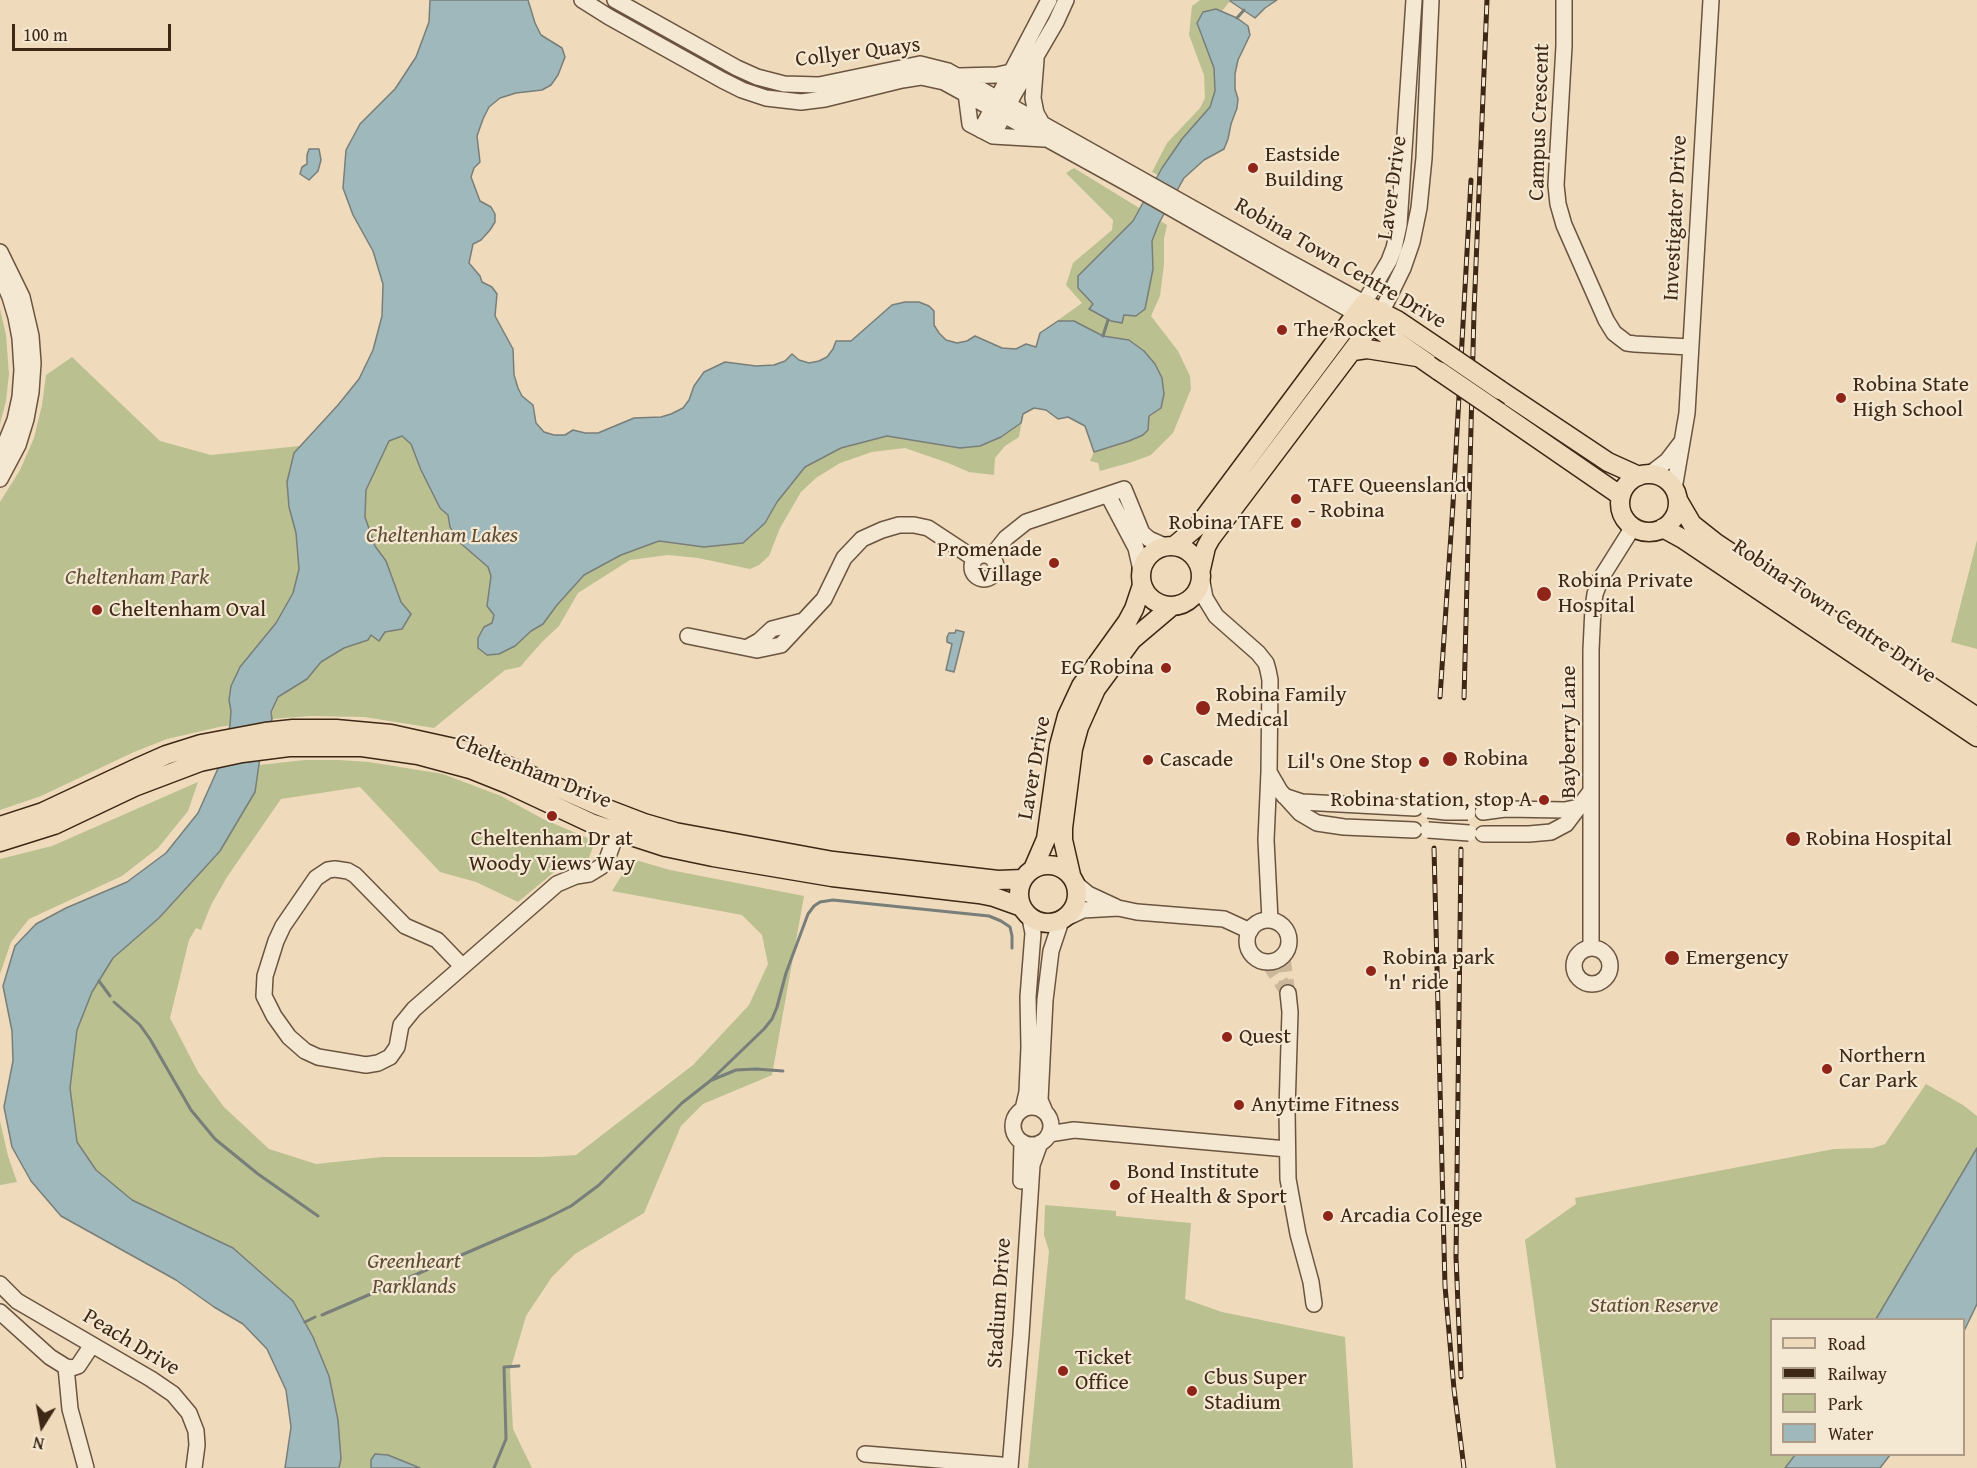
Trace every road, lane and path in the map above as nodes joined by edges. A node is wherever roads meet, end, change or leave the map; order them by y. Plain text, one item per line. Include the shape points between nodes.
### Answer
1 (582, 0) edge
2 (615, 0) edge
3 (1049, 0) edge
4 (1066, 0) edge
5 (1414, 0) edge
6 (1431, 0) edge
7 (1564, 0) edge
8 (1711, 0) edge
9 (1037, 54) junction
10 (1011, 72) junction
11 (959, 76) junction
12 (966, 93) junction
13 (1001, 106) junction
14 (1041, 122) junction
15 (987, 133) junction
16 (1047, 139) junction
17 (1138, 184) junction
18 (0, 252) edge
19 (0, 274) edge
20 (1360, 309) junction
21 (1377, 318) junction
22 (1690, 347) junction
23 (1353, 351) junction
24 (1422, 358) junction
25 (1684, 439) junction
26 (0, 457) edge
27 (1645, 475) junction
28 (0, 479) edge
29 (1676, 494) junction
30 (1108, 495) junction
31 (1621, 496) junction
32 (1634, 527) junction
33 (1664, 528) junction
34 (1170, 546) junction
35 (991, 557) junction
36 (975, 559) junction
37 (1201, 575) junction
38 (1142, 578) junction
39 (1171, 607) junction
40 (688, 636) dead end
41 (1977, 717) edge
42 (1977, 737) edge
43 (291, 738) junction
44 (1269, 772) junction
45 (1592, 791) junction
46 (1284, 796) junction
47 (1570, 814) junction
48 (620, 824) junction
49 (0, 826) edge
50 (0, 842) edge
51 (1028, 874) junction
52 (1073, 880) junction
53 (1118, 908) junction
54 (1026, 912) junction
55 (1064, 919) junction
56 (1270, 920) junction
57 (1249, 938) junction
58 (1591, 948) dead end
59 (462, 966) junction
60 (1288, 993) tunnel mouth
61 (1023, 1109) junction
62 (1046, 1127) junction
63 (1022, 1142) junction
64 (1287, 1149) junction
65 (0, 1284) edge
66 (1314, 1304) dead end
67 (0, 1312) edge
68 (92, 1345) junction
69 (66, 1367) junction
70 (865, 1454) dead end
71 (937, 1464) edge
72 (1004, 1467) edge
73 (86, 1468) edge
74 (194, 1468) edge

1 - 12 street, Collyer Quays via 722,80 766,98 809,101 921,77
2 - 11 street, Collyer Quays via 737,68 784,84 819,86 920,64
3 - 10 street
4 - 9 street
5 - 20 street, Laver Drive via 1399,225 1389,261
6 - 21 street, Laver Drive via 1419,208 1404,268
7 - 22 street, Campus Crescent via 1556,185 1564,225 1614,333 1627,343
8 - 22 street, Investigator Drive
9 - 13 street
9 - 14 street via 1033,98
10 - 11 street
10 - 13 street
11 - 13 street, Collyer Quays
12 - 13 street, Collyer Quays
12 - 15 street via 970,124
13 - 14 street, Collyer Quays
13 - 15 street
13 - 16 street, Collyer Quays
14 - 17 street, Robina Town Centre Drive
15 - 16 street
16 - 17 street, Robina Town Centre Drive
17 - 20 street, Robina Town Centre Drive
18 - 28 street via 22,297 33,363 26,419
19 - 26 street via 16,317 22,370 15,420
20 - 21 main road, Robina Town Centre Drive
20 - 34 main road, Laver Drive via 1198,526
21 - 23 main road, Laver Drive
21 - 24 main road, Robina Town Centre Drive
21 - 27 main road, Robina Town Centre Drive, bridge via 1440,349 1608,462
22 - 25 street, Investigator Drive
23 - 24 main road via 1367,349
23 - 37 main road, Laver Drive via 1211,538
24 - 31 main road, Robina Town Centre Drive, bridge
25 - 27 street via 1667,461
25 - 29 street, Investigator Drive
27 - 29 main road via 1661,477
27 - 31 main road via 1631,480
29 - 33 main road via 1675,516
29 - 41 main road, Robina Town Centre Drive via 1692,524 1716,543
30 - 34 street via 1124,489 1142,533
30 - 35 street via 1026,522
30 - 38 street via 1136,548
31 - 32 main road via 1622,513
32 - 33 main road via 1648,532
32 - 45 street, Bayberry Lane via 1609,562 1595,594 1591,650
33 - 42 main road, Robina Town Centre Drive
34 - 37 main road via 1191,553 1198,560
34 - 38 main road via 1147,557
35 - 36 street
35 - 36 street via 996,570 984,579 973,570
36 - 40 street via 928,528 899,525 861,539 844,558 824,598 803,621 772,629 748,647
37 - 39 main road via 1195,595
37 - 44 street via 1205,598 1216,616 1266,663 1270,680
38 - 39 main road via 1146,594 1153,601
38 - 51 main road, Laver Drive via 1127,622 1082,686 1067,716 1046,839
39 - 52 main road, Laver Drive via 1132,640 1096,689 1078,727 1063,828
43 - 48 main road, Cheltenham Drive via 433,758 489,776 566,813
43 - 49 main road, Cheltenham Drive via 252,733 201,744 139,766 63,804
43 - 50 main road, Cheltenham Drive via 200,762 134,787 54,825
44 - 46 street
44 - 56 street via 1266,840
45 - 47 street
45 - 58 street, Bayberry Lane
46 - 47 street, bridge via 1316,803
46 - 47 street, bridge via 1300,813 1317,823 1344,827 1542,834 1551,832
48 - 51 main road, Cheltenham Drive via 833,861 990,879
48 - 54 main road, Cheltenham Drive via 647,843 832,877 979,894
48 - 59 street via 602,866 557,884
51 - 52 main road via 1041,866 1056,866
51 - 54 main road via 1019,898
52 - 53 street via 1088,894
52 - 55 main road via 1077,903
53 - 55 street via 1083,910
53 - 57 street via 1224,919
54 - 55 main road via 1045,924
54 - 61 street via 1033,933 1028,1092
55 - 62 street, Stadium Drive via 1051,951 1045,1000 1040,1100
56 - 57 street via 1257,923
56 - 57 street via 1284,927 1289,937 1288,949 1282,957 1276,961 1260,960 1252,955
59 - 59 street via 436,940 405,926 355,876 335,869 316,878 283,926 270,958 264,996 279,1023 305,1052 366,1065 390,1057 401,1025
60 - 64 street
61 - 62 street via 1034,1107
61 - 63 street via 1013,1123 1014,1133
62 - 63 street via 1034,1144
62 - 64 street
62 - 72 street, Stadium Drive via 1032,1165 1021,1335
63 - 72 street, Stadium Drive
64 - 66 street via 1292,1208
65 - 68 street, Peach Drive via 17,1301
67 - 69 street
68 - 69 street via 78,1366
68 - 74 street, Peach Drive via 151,1378 185,1406 196,1431
69 - 73 street via 70,1409
70 - 71 street
71 - 72 street

